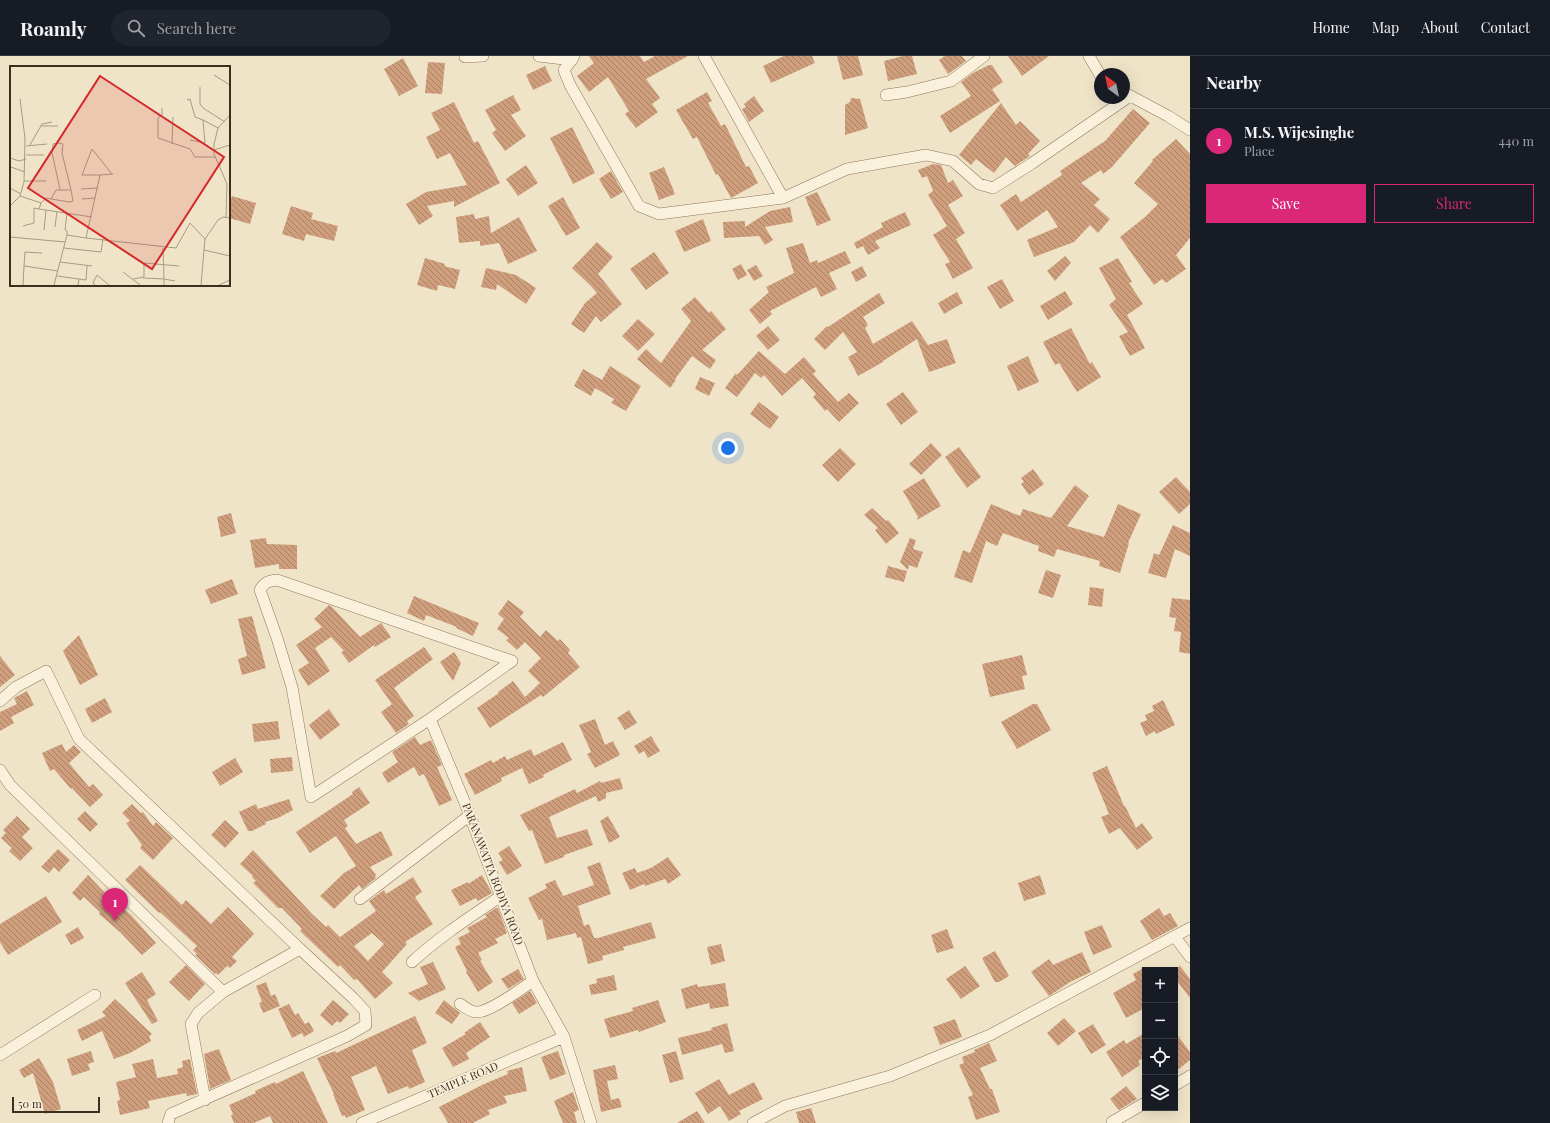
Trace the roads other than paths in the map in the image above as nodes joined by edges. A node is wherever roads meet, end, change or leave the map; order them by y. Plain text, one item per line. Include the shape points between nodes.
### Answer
1 (483, 56) edge
2 (539, 56) edge
3 (704, 56) edge
4 (984, 56) edge
5 (1090, 56) edge
6 (465, 58) dead end
7 (573, 58) edge
8 (1096, 68) edge
9 (886, 95) dead end
10 (1130, 96) edge
11 (1113, 104) edge
12 (1190, 130) edge
13 (783, 198) junction
14 (0, 701) edge
15 (430, 719) junction
16 (0, 770) edge
17 (470, 815) junction
18 (501, 896) junction
19 (360, 899) dead end
20 (1190, 928) edge
21 (1175, 936) junction
22 (300, 949) junction
23 (1190, 957) edge
24 (412, 962) dead end
25 (533, 981) junction
26 (223, 992) junction
27 (95, 995) dead end
28 (460, 1004) dead end
29 (564, 1037) junction
30 (0, 1055) edge
31 (1190, 1076) edge
32 (1178, 1083) edge
33 (205, 1100) junction
34 (1142, 1105) edge
35 (378, 1120) edge
36 (168, 1123) edge
37 (362, 1123) edge
38 (591, 1123) edge
39 (753, 1123) edge
40 (1113, 1123) edge

1 - 6 street
2 - 7 street
3 - 13 street
4 - 9 street via 952,81
5 - 8 street
7 - 13 street via 564,70 570,85 639,206 659,214
10 - 12 street
11 - 13 street via 1031,164 993,188 979,184 953,161 926,155 847,169
14 - 22 street via 16,687 46,671 79,739
15 - 15 street via 512,661 277,580 263,585 260,590 292,687 311,797
15 - 17 street, PARANAWATTA BODIYA ROAD
16 - 26 street via 10,785
17 - 18 street, PARANAWATTA BODIYA ROAD
17 - 19 street
18 - 24 street via 460,923
18 - 25 street, PARANAWATTA BODIYA ROAD
20 - 21 street
21 - 23 street
21 - 39 street via 990,1035 890,1076 785,1106
22 - 26 street
22 - 33 street via 365,1011 366,1025 348,1036
25 - 28 street via 487,1009 477,1012
25 - 29 street, PARANAWATTA BODIYA ROAD
26 - 33 street via 198,1013 191,1024
27 - 30 street
29 - 35 street, TEMPLE ROAD
29 - 38 street, PARANAWATTA BODIYA ROAD
31 - 32 street
33 - 36 street via 171,1114
34 - 40 street
35 - 37 street, TEMPLE ROAD

